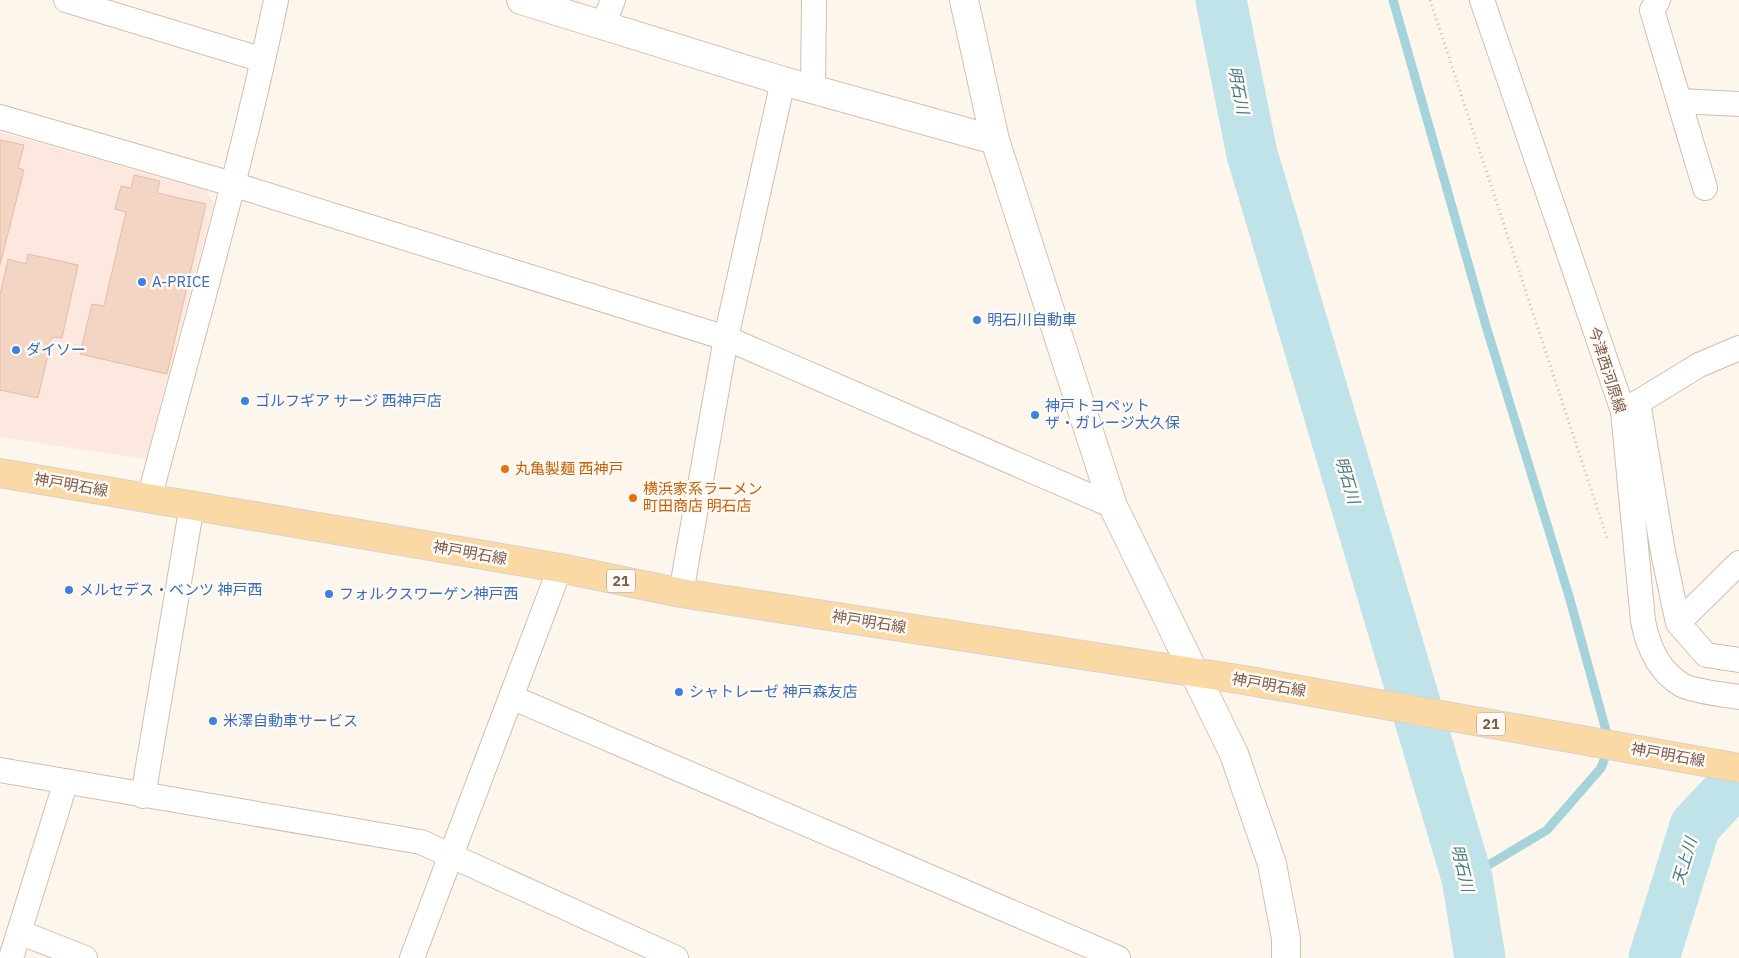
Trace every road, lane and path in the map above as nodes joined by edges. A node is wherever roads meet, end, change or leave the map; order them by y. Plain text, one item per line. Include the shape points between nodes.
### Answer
1 (66, 0) edge
2 (276, 0) edge
3 (521, 0) edge
4 (612, 0) edge
5 (814, 0) edge
6 (964, 0) edge
7 (1430, 0) edge
8 (1482, 0) edge
9 (1658, 0) edge
10 (603, 25) junction
11 (263, 60) junction
12 (783, 80) junction
13 (813, 89) junction
14 (1679, 101) junction
15 (1739, 104) edge
16 (0, 117) edge
17 (995, 140) junction
18 (232, 184) junction
19 (1705, 188) dead end
20 (726, 338) junction
21 (1739, 348) edge
22 (1630, 407) junction
23 (0, 473) edge
24 (150, 499) junction
25 (192, 505) junction
26 (1113, 506) junction
27 (1610, 546) dead end
28 (1739, 563) edge
29 (560, 568) junction
30 (681, 592) junction
31 (1678, 623) junction
32 (1739, 660) edge
33 (1194, 673) junction
34 (511, 697) junction
35 (1739, 697) edge
36 (1739, 768) edge
37 (0, 770) edge
38 (66, 781) junction
39 (143, 796) junction
40 (450, 857) junction
41 (19, 932) junction
42 (11, 958) edge
43 (85, 958) edge
44 (412, 958) edge
45 (676, 958) edge
46 (1118, 958) edge
47 (1286, 958) edge

1 - 11 street
2 - 11 street
3 - 10 street
4 - 10 street
5 - 13 street
6 - 17 street
7 - 27 path
8 - 22 street, 今津西河原線
9 - 14 street via 1652,10
10 - 12 street
11 - 18 street
12 - 13 street
12 - 20 street
13 - 17 street
14 - 15 street
14 - 19 street
16 - 18 street
17 - 26 street
18 - 20 street
18 - 24 street
20 - 26 street
20 - 30 street
21 - 22 street via 1699,365
22 - 31 street
22 - 35 street, 今津西河原線 via 1643,621 1648,646 1662,667 1683,686
23 - 24 main road, 神戸明石線 / 21
24 - 25 main road, 神戸明石線 / 21
25 - 29 main road, 神戸明石線 / 21
25 - 39 street
26 - 33 street
28 - 31 street
29 - 30 main road, 神戸明石線 / 21
29 - 34 street
30 - 33 main road, 神戸明石線 / 21
31 - 32 street via 1706,655
33 - 36 main road, 神戸明石線 / 21
33 - 47 street via 1234,754 1272,864 1286,938
34 - 40 street
34 - 46 street
37 - 38 street
38 - 39 street
38 - 41 street
39 - 40 street via 421,842
40 - 44 street
40 - 45 street
41 - 42 street
41 - 43 street

